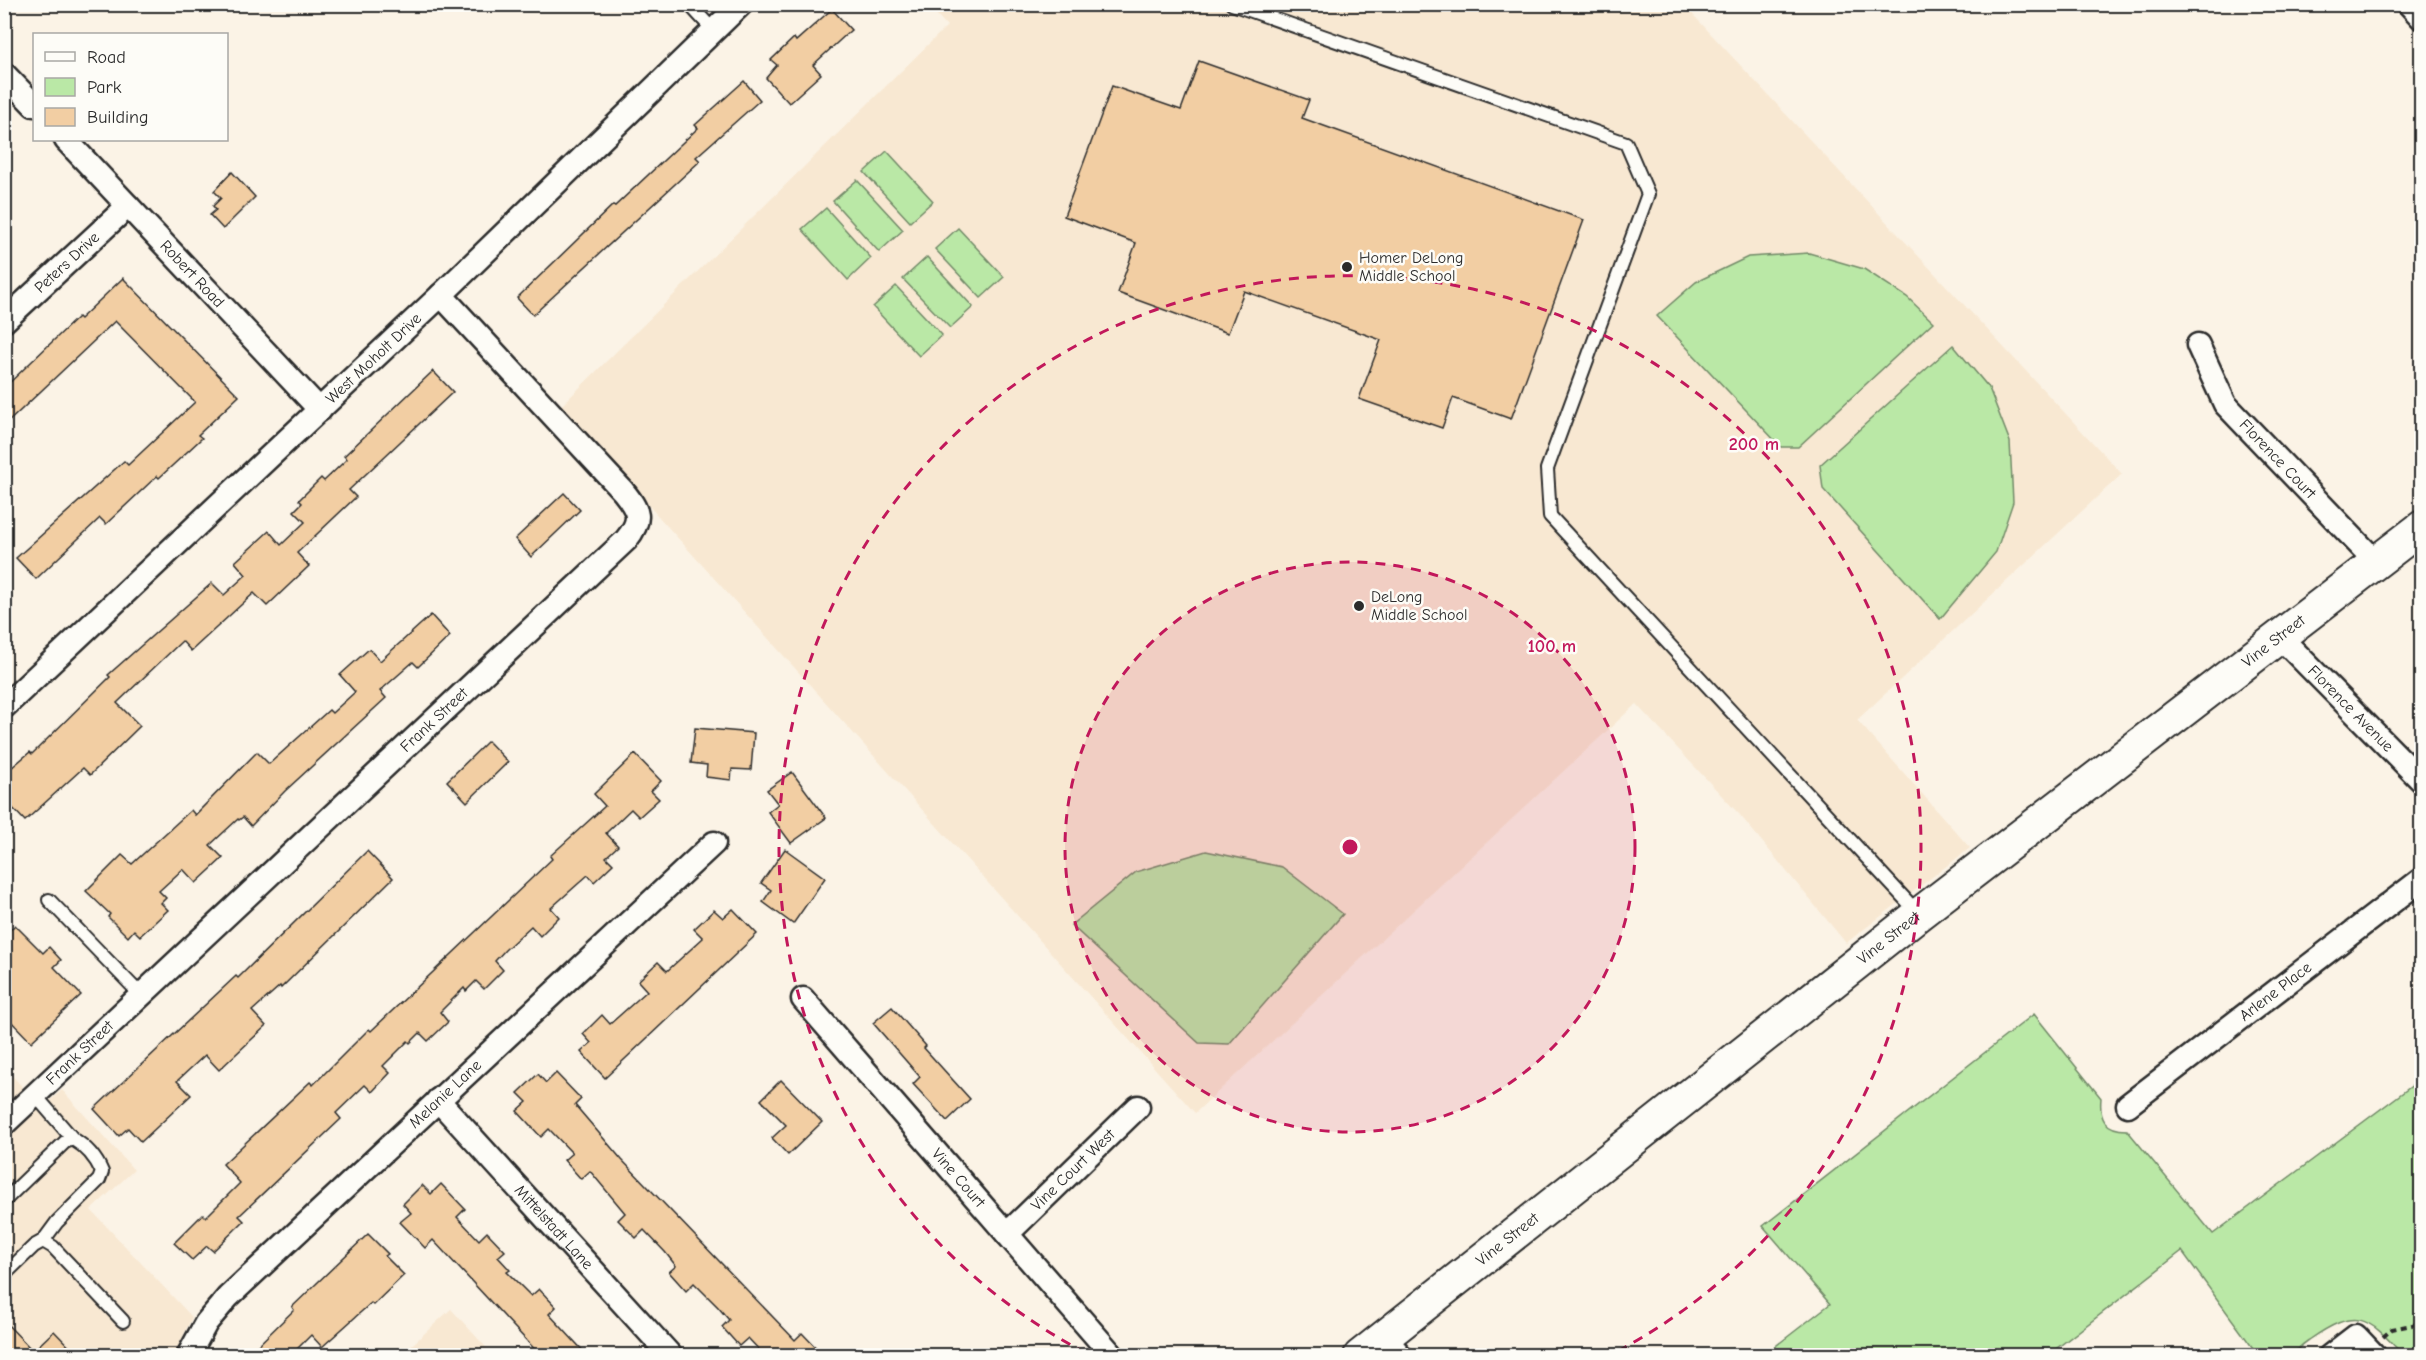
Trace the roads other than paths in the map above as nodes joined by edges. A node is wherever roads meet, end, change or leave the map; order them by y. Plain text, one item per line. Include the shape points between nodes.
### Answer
1 (689, 4) edge
2 (741, 4) edge
3 (1232, 4) edge
4 (2409, 4) edge
5 (2421, 18) edge
6 (714, 31) junction
7 (4, 74) edge
8 (33, 104) edge
9 (67, 141) edge
10 (129, 206) junction
11 (441, 295) junction
12 (4, 321) edge
13 (2198, 345) dead end
14 (320, 410) junction
15 (2421, 527) edge
16 (2376, 562) junction
17 (2279, 636) junction
18 (4, 707) edge
19 (2421, 781) edge
20 (714, 843) dead end
21 (2421, 879) edge
22 (49, 900) dead end
23 (1919, 914) junction
24 (141, 995) junction
25 (803, 999) dead end
26 (35, 1095) junction
27 (438, 1100) junction
28 (2128, 1105) dead end
29 (1138, 1107) dead end
30 (4, 1124) edge
31 (73, 1139) junction
32 (4, 1201) edge
33 (1007, 1234) junction
34 (43, 1241) junction
35 (4, 1275) edge
36 (123, 1321) dead end
37 (1392, 1346) edge
38 (2367, 1347) edge
39 (188, 1356) edge
40 (671, 1356) edge
41 (1113, 1356) edge
42 (1359, 1356) edge
43 (2330, 1356) edge

1 - 6 lane
2 - 6 street, West Moholt Drive
3 - 23 lane via 1626,143 1648,194 1547,469 1550,516
4 - 5 street
6 - 11 street, West Moholt Drive
7 - 8 street
9 - 10 street, Robert Road
10 - 12 street, Peters Drive
10 - 14 street, Robert Road
11 - 14 street, West Moholt Drive
11 - 24 street, Frank Street via 623,490 638,517 635,528
13 - 16 street, Florence Court via 2225,404
14 - 18 street, West Moholt Drive
15 - 16 street, Vine Street
16 - 17 street, Vine Street
17 - 19 street, Florence Avenue
17 - 23 street, Vine Street
20 - 27 street, Melanie Lane
21 - 28 street, Arlene Place
22 - 24 lane
23 - 37 street, Vine Street
24 - 26 street, Frank Street
25 - 33 street, Vine Court
26 - 30 street, Frank Street
26 - 31 lane
27 - 39 street, Melanie Lane via 228,1297 206,1323
27 - 40 street, Mittelstadt Lane
29 - 33 street, Vine Court West
31 - 32 lane via 65,1142
31 - 34 lane via 102,1172
33 - 41 street, Vine Court
34 - 35 lane
34 - 36 lane via 53,1246
37 - 42 street, Vine Street
38 - 43 street

